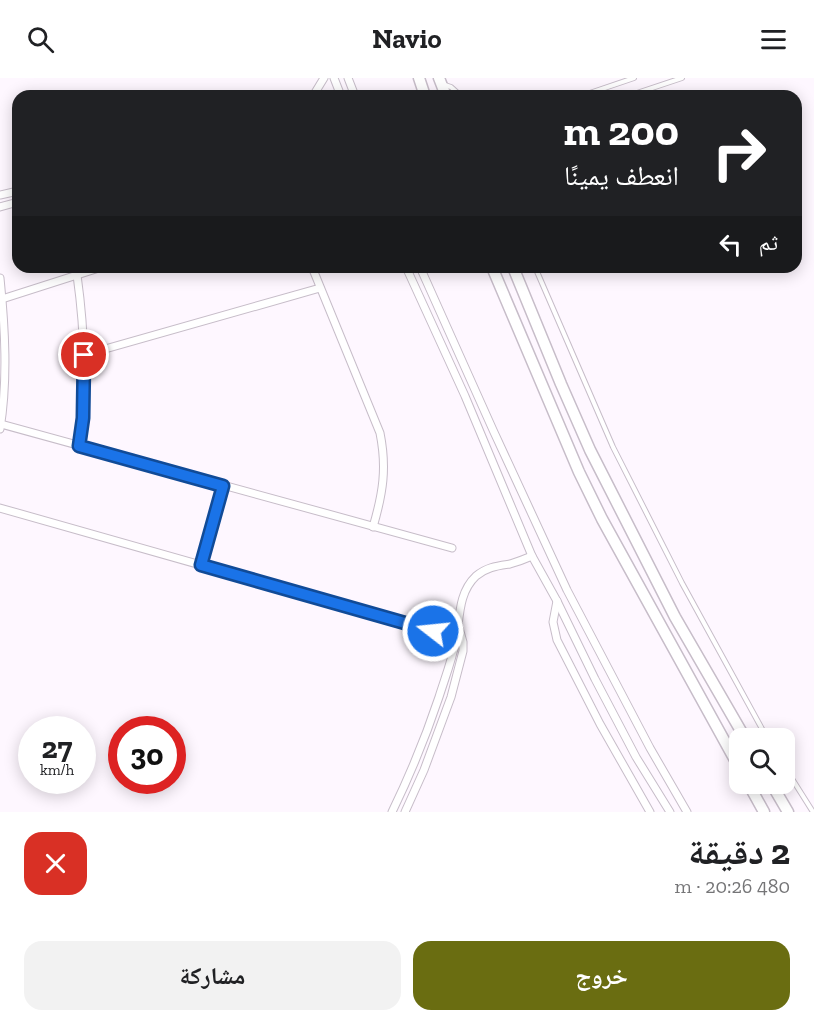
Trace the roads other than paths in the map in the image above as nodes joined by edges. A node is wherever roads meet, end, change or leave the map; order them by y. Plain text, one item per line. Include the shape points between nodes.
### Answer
1 (632, 78) edge
2 (681, 78) edge
3 (668, 80) edge
4 (598, 90) edge
5 (643, 90) edge
6 (83, 273) edge
7 (314, 273) edge
8 (409, 273) edge
9 (423, 273) edge
10 (495, 273) edge
11 (515, 273) edge
12 (538, 273) edge
13 (77, 275) junction
14 (0, 278) edge
15 (320, 288) junction
16 (2, 299) junction
17 (84, 355) junction
18 (0, 427) edge
19 (79, 446) junction
20 (223, 486) junction
21 (0, 508) edge
22 (373, 527) junction
23 (452, 549) dead end
24 (531, 556) junction
25 (201, 565) junction
26 (556, 601) junction
27 (458, 625) junction
28 (433, 631) dead end
29 (739, 728) edge
30 (762, 728) edge
31 (729, 749) edge
32 (795, 783) edge
33 (753, 794) edge
34 (777, 794) edge
35 (685, 808) edge
36 (393, 812) edge
37 (405, 812) edge
38 (650, 812) edge
39 (670, 812) edge
40 (678, 812) edge
41 (764, 812) edge
42 (788, 812) edge
43 (813, 812) edge

1 - 4 lane
2 - 3 lane
3 - 5 lane
6 - 13 street
7 - 15 street
8 - 24 street
9 - 35 street via 567,590
10 - 31 street via 602,519
11 - 29 street via 590,450 675,617
12 - 30 lane via 613,447
13 - 16 street
13 - 17 street
14 - 16 street
15 - 17 street
15 - 22 street via 380,433 384,478
16 - 18 street via 5,357
17 - 19 street
18 - 19 street
19 - 20 street
20 - 22 street
20 - 25 street
21 - 25 street
22 - 23 street
24 - 26 street
24 - 27 street via 476,576 463,596
25 - 28 street
26 - 38 street via 553,622 557,640
26 - 39 street via 631,747
27 - 36 street via 433,716
27 - 37 street via 463,651 454,688
32 - 43 lane
33 - 41 street
34 - 42 street
35 - 40 street

